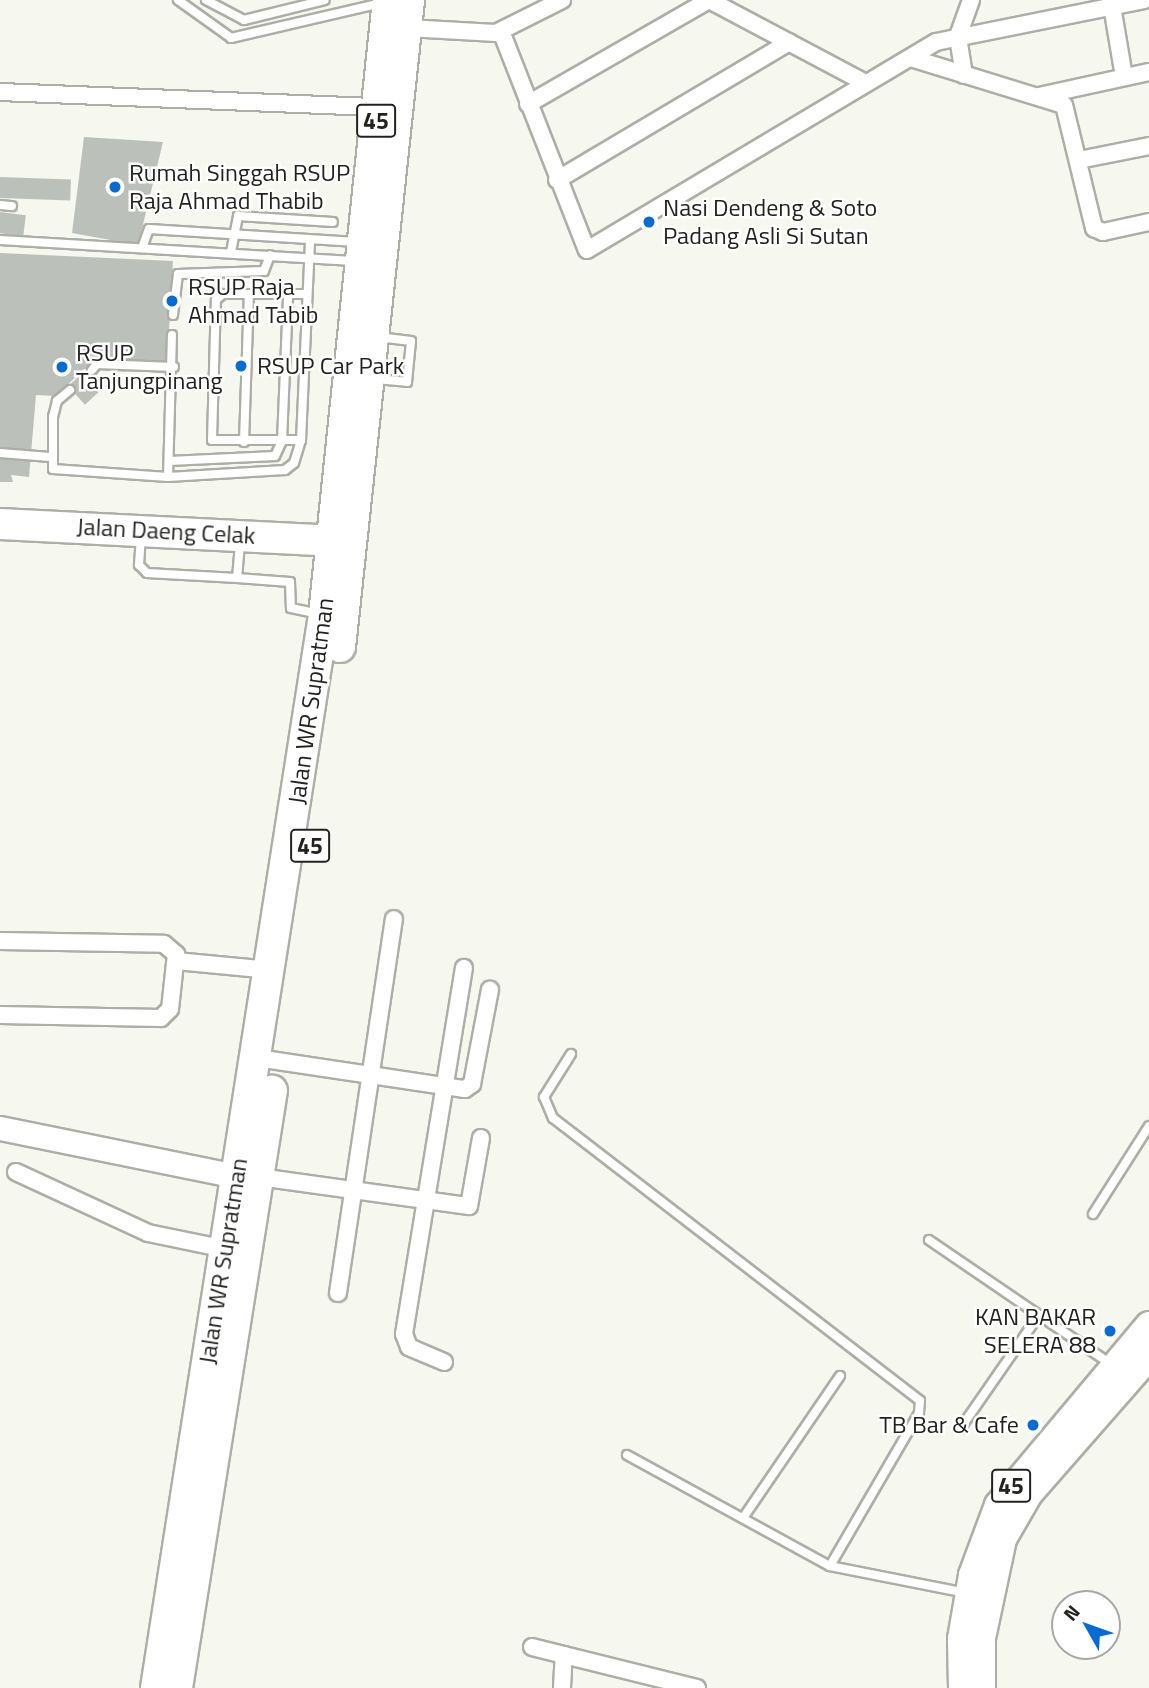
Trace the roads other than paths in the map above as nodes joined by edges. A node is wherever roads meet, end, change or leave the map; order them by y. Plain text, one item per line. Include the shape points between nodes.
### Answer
1 (178, 0) edge
2 (206, 0) edge
3 (325, 0) edge
4 (562, 0) edge
5 (709, 0) edge
6 (971, 0) edge
7 (1145, 0) edge
8 (1112, 4) edge
9 (398, 7) edge
10 (334, 13) junction
11 (501, 31) junction
12 (958, 36) junction
13 (789, 41) junction
14 (911, 58) junction
15 (1149, 72) edge
16 (964, 75) junction
17 (1124, 77) junction
18 (862, 81) junction
19 (0, 92) edge
20 (1036, 97) junction
21 (528, 104) junction
22 (377, 107) junction
23 (1149, 146) edge
24 (1079, 160) junction
25 (556, 180) junction
26 (0, 205) edge
27 (12, 206) dead end
28 (333, 222) dead end
29 (1149, 222) edge
30 (233, 237) junction
31 (0, 240) edge
32 (310, 240) junction
33 (142, 248) junction
34 (360, 252) junction
35 (231, 253) junction
36 (270, 255) junction
37 (308, 258) junction
38 (249, 293) junction
39 (288, 295) junction
40 (307, 295) junction
41 (173, 315) dead end
42 (172, 335) dead end
43 (174, 367) junction
44 (92, 370) dead end
45 (70, 390) dead end
46 (282, 440) junction
47 (301, 440) junction
48 (244, 442) junction
49 (0, 453) edge
50 (50, 457) junction
51 (169, 461) junction
52 (168, 477) junction
53 (0, 524) edge
54 (142, 528) junction
55 (240, 533) junction
56 (332, 541) junction
57 (237, 578) junction
58 (324, 615) junction
59 (394, 919) dead end
60 (0, 941) edge
61 (176, 961) junction
62 (464, 968) dead end
63 (271, 970) junction
64 (490, 990) dead end
65 (0, 1015) edge
66 (571, 1055) dead end
67 (267, 1059) junction
68 (371, 1073) junction
69 (448, 1085) junction
70 (1149, 1126) edge
71 (0, 1128) edge
72 (481, 1138) dead end
73 (16, 1172) dead end
74 (247, 1177) junction
75 (355, 1187) junction
76 (431, 1198) junction
77 (1093, 1214) dead end
78 (929, 1240) dead end
79 (226, 1249) junction
80 (338, 1293) dead end
81 (1039, 1315) junction
82 (1149, 1325) edge
83 (1149, 1357) edge
84 (444, 1362) dead end
85 (1114, 1367) junction
86 (840, 1376) dead end
87 (960, 1429) dead end
88 (627, 1455) dead end
89 (743, 1518) junction
90 (831, 1566) junction
91 (969, 1594) junction
92 (532, 1647) dead end
93 (564, 1655) junction
94 (620, 1671) junction
95 (156, 1688) edge
96 (177, 1688) edge
97 (562, 1688) edge
98 (623, 1688) edge
99 (697, 1688) edge
100 (962, 1688) edge
101 (982, 1688) edge

1 - 10 lane via 231,38
2 - 3 lane via 244,20
3 - 10 lane
4 - 11 street
5 - 13 street
5 - 21 street
6 - 12 street
7 - 8 street
8 - 12 street
8 - 17 street
9 - 10 lane
9 - 11 street
9 - 22 highway, Jalan WR Supratman / 45
9 - 67 highway, Jalan WR Supratman / 45 via 377,337 356,544
11 - 21 street
12 - 14 street
12 - 16 street
13 - 18 street
13 - 25 street
14 - 16 street
14 - 18 street
15 - 17 street
16 - 20 street
17 - 20 street
18 - 25 street via 593,249 580,245
19 - 22 street
20 - 24 street via 1066,107
21 - 25 street
22 - 34 highway, Jalan WR Supratman / 45
23 - 24 street
24 - 29 street via 1094,228 1103,232
26 - 27 lane
28 - 30 lane via 238,216
30 - 32 lane
30 - 33 lane via 146,229
30 - 35 lane
31 - 33 lane
32 - 34 lane
32 - 37 lane
33 - 35 lane
34 - 37 lane
34 - 56 highway, Jalan WR Supratman / 45
35 - 36 lane
36 - 37 lane
36 - 41 lane via 264,271 178,274
37 - 40 lane
38 - 39 lane
38 - 48 lane
38 - 48 lane via 223,294 216,300 211,436 216,442
39 - 40 lane
39 - 46 lane
40 - 47 lane
42 - 43 lane
43 - 44 lane via 97,364
43 - 51 lane
45 - 50 lane via 57,401
46 - 47 lane
46 - 48 lane
46 - 51 lane via 271,458
47 - 52 lane via 294,463 285,470
49 - 50 lane
50 - 52 lane via 55,470
51 - 52 lane
53 - 54 highway, Jalan Daeng Celak
54 - 55 highway, Jalan Daeng Celak
54 - 57 lane via 142,570
55 - 56 highway, Jalan Daeng Celak
55 - 57 lane
56 - 58 highway, Jalan WR Supratman / 45
57 - 58 lane via 289,582 291,608
58 - 63 highway, Jalan WR Supratman / 45
59 - 68 street
60 - 61 street via 164,944
61 - 63 street
61 - 65 street via 170,1009 161,1018
62 - 69 street
63 - 67 highway, Jalan WR Supratman / 45
64 - 69 street via 472,1084
66 - 90 lane via 544,1097 553,1118 920,1401
67 - 68 street
67 - 74 highway, Jalan WR Supratman / 45
68 - 69 street
68 - 75 street
69 - 76 street
70 - 77 lane
71 - 74 street
72 - 76 street via 469,1206
73 - 79 street via 148,1233
74 - 75 street
74 - 79 highway, Jalan WR Supratman / 45
74 - 96 highway, Jalan WR Supratman / 45
75 - 76 street
75 - 80 street
76 - 84 street via 404,1334 409,1347
78 - 81 lane
79 - 95 highway, Jalan WR Supratman / 45
81 - 85 lane
81 - 87 lane
82 - 85 main road, 45
83 - 101 main road, 45 via 1029,1494 1003,1539 987,1603
85 - 91 main road, 45 via 998,1505
86 - 89 lane
88 - 89 lane
89 - 90 lane
90 - 91 lane
91 - 100 main road, 45
92 - 93 street
93 - 94 street
93 - 97 street
94 - 98 street
94 - 99 street

